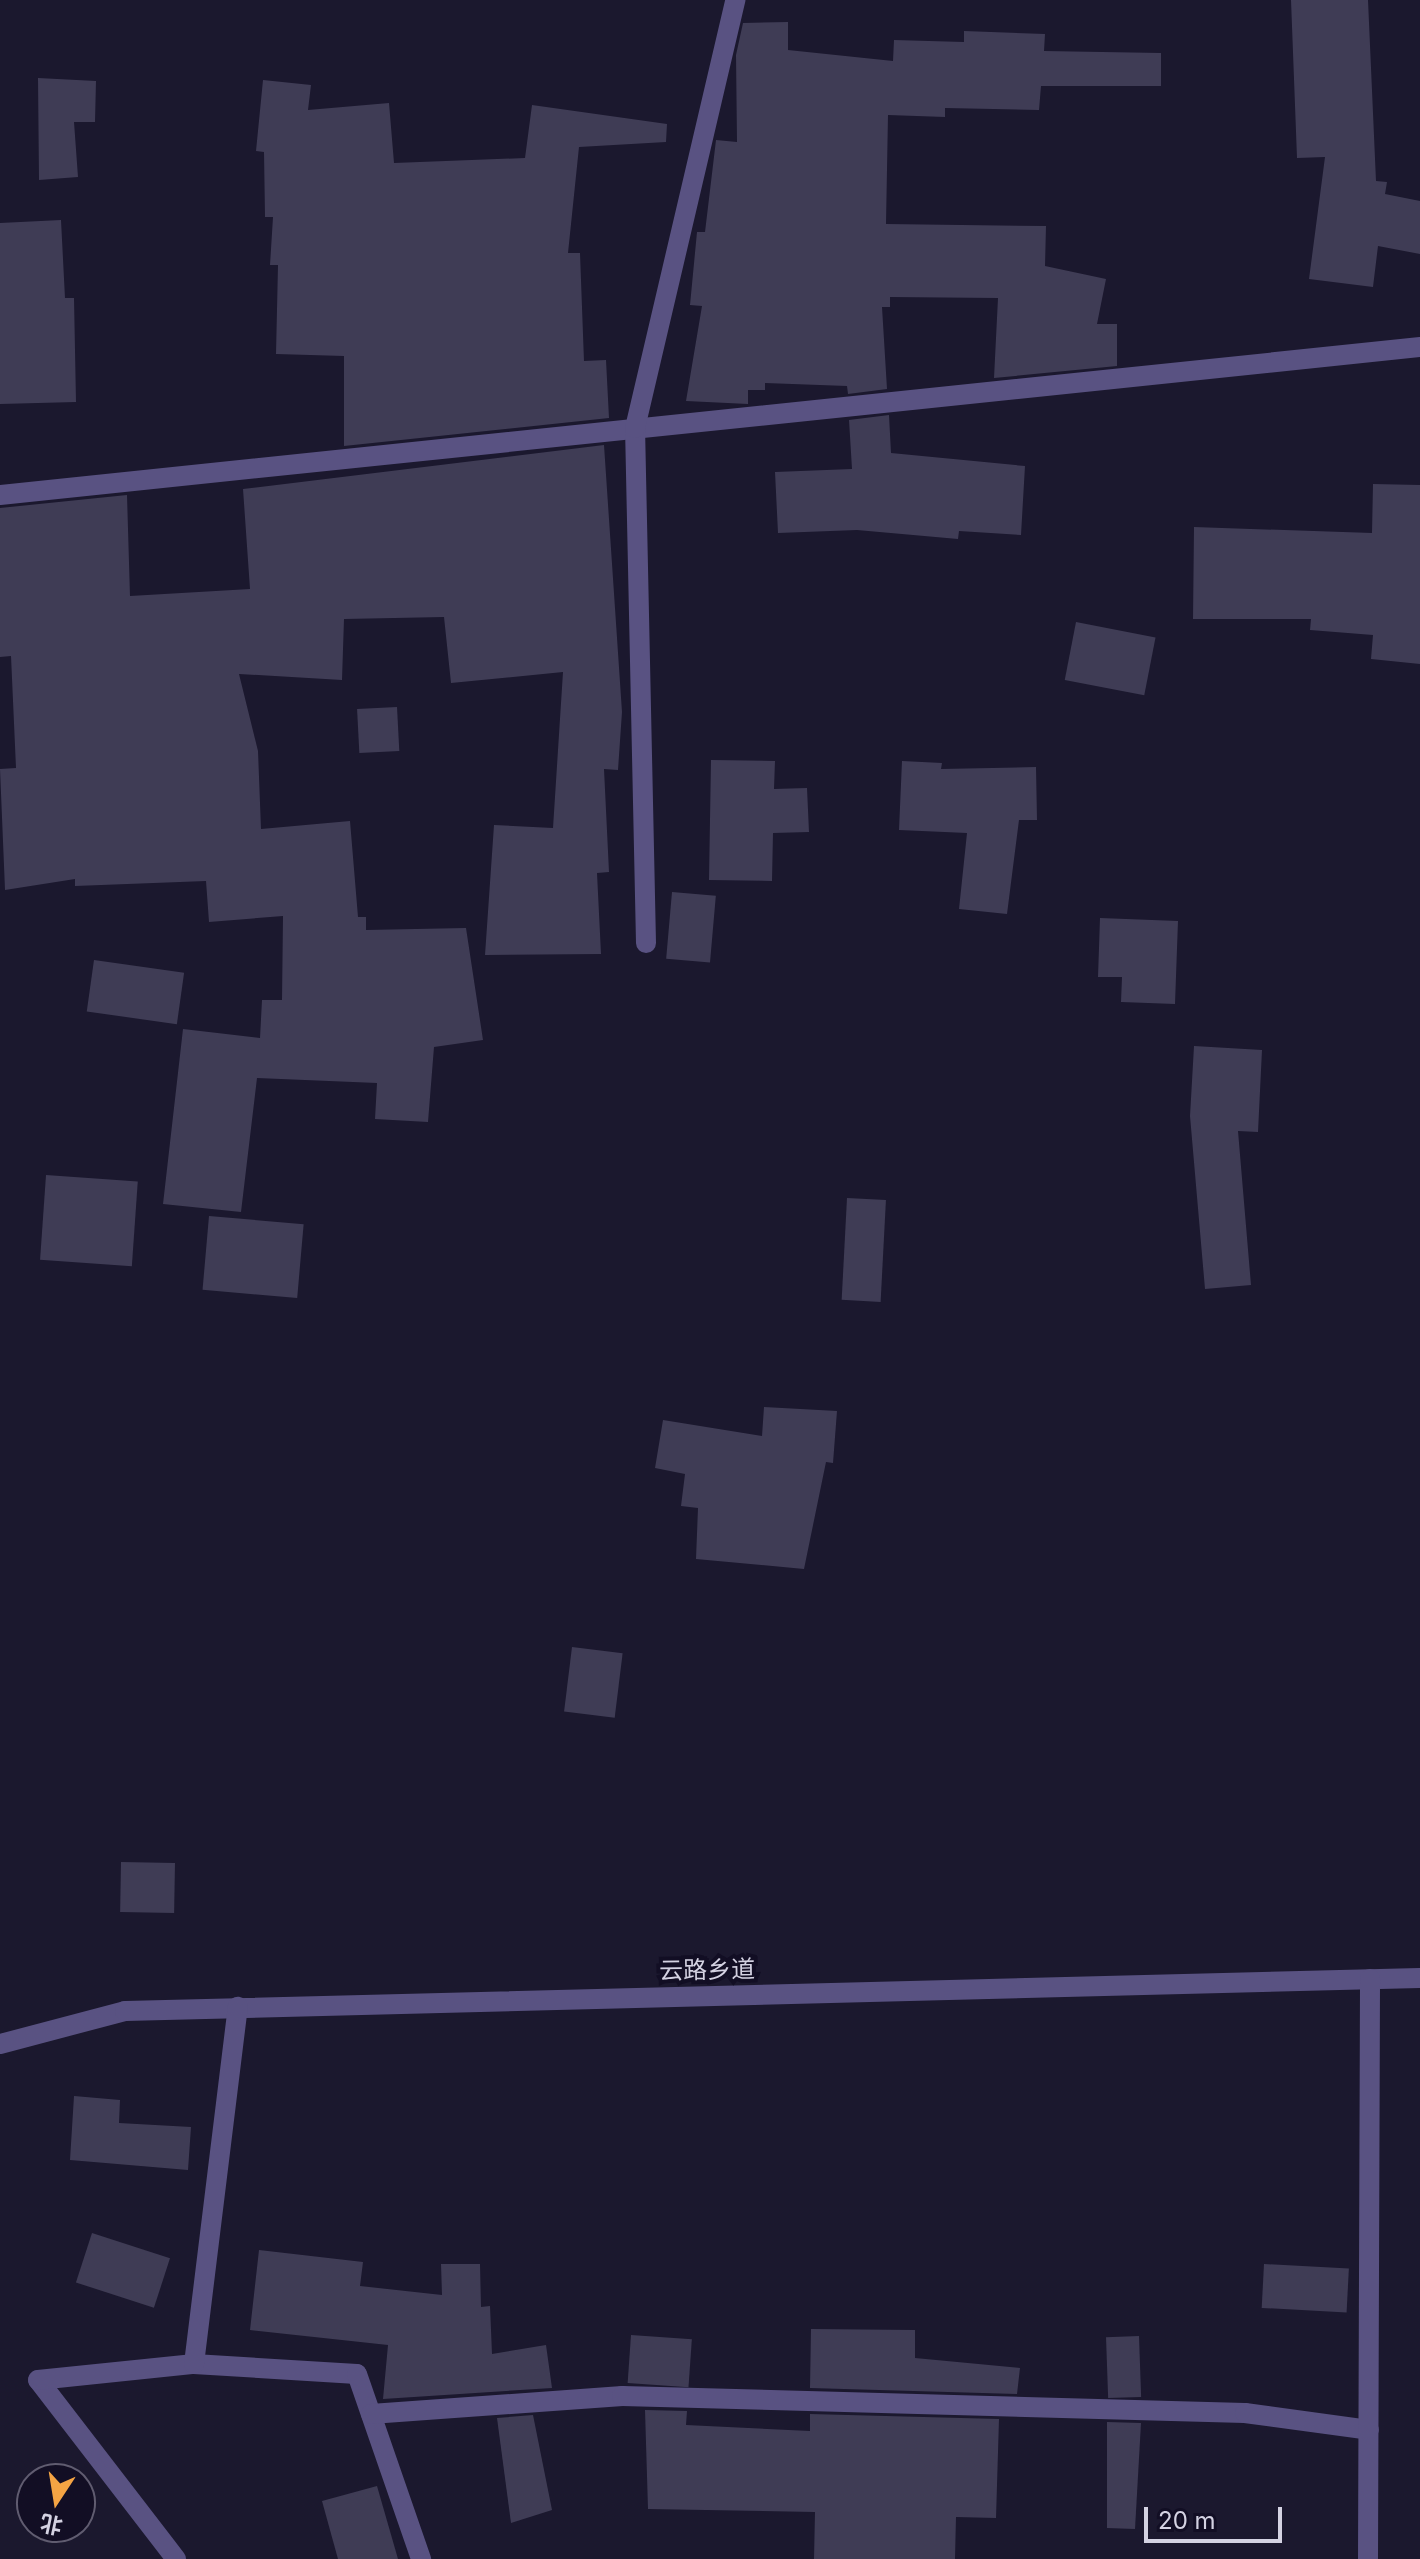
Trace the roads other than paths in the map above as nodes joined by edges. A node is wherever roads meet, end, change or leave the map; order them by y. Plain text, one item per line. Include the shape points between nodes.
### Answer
1 (735, 0) edge
2 (1420, 347) edge
3 (635, 428) junction
4 (0, 495) edge
5 (646, 943) dead end
6 (1420, 1978) edge
7 (1370, 1979) junction
8 (238, 2007) junction
9 (0, 2044) edge
10 (194, 2364) junction
11 (371, 2414) junction
12 (1369, 2430) junction
13 (176, 2559) edge
14 (421, 2559) edge
15 (1368, 2559) edge

1 - 3 street
2 - 3 street
3 - 4 street
3 - 5 street
6 - 7 street, 云路乡道
7 - 8 street, 云路乡道
7 - 12 street
8 - 9 street, 云路乡道 via 125,2011
8 - 10 street
10 - 11 street via 357,2374
10 - 13 street via 38,2380
11 - 12 street via 622,2396 1245,2413
11 - 14 street
12 - 15 street

